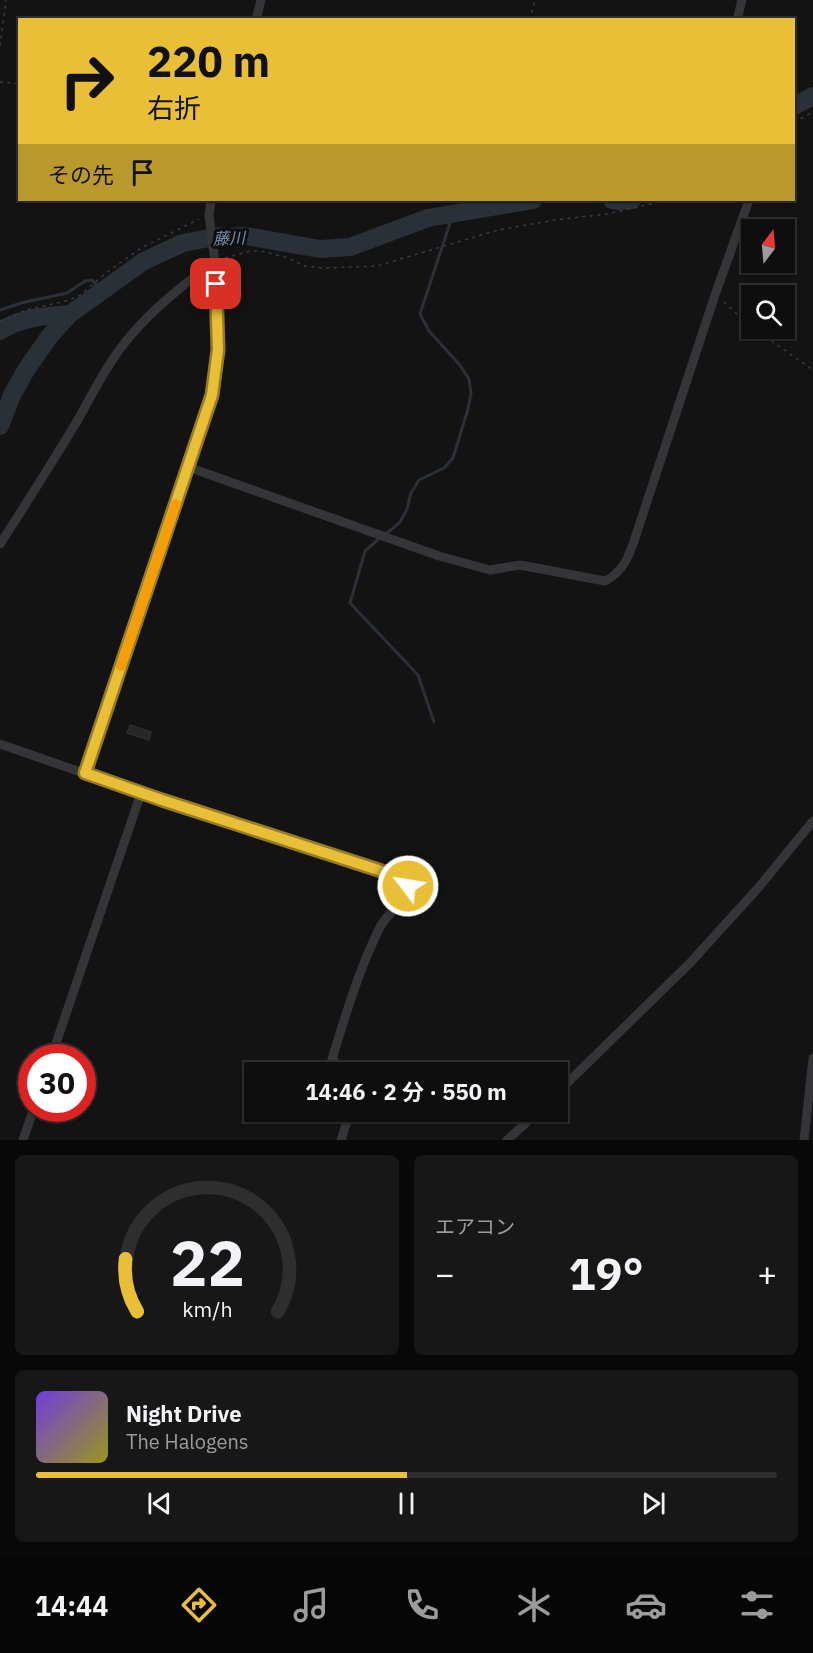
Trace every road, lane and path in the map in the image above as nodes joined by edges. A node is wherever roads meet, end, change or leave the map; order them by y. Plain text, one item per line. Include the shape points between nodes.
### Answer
1 (6, 0) edge
2 (261, 0) edge
3 (535, 0) edge
4 (742, 0) edge
5 (256, 18) edge
6 (530, 18) edge
7 (738, 18) edge
8 (0, 46) edge
9 (0, 82) edge
10 (18, 84) edge
11 (813, 112) edge
12 (795, 121) edge
13 (211, 201) edge
14 (664, 201) edge
15 (750, 201) edge
16 (210, 218) junction
17 (215, 262) junction
18 (715, 295) junction
19 (741, 318) edge
20 (0, 321) edge
21 (768, 339) edge
22 (813, 370) edge
23 (188, 467) junction
24 (0, 544) edge
25 (0, 744) edge
26 (85, 773) junction
27 (141, 793) junction
28 (813, 822) edge
29 (56, 1044) edge
30 (813, 1058) edge
31 (335, 1062) edge
32 (568, 1082) edge
33 (29, 1122) edge
34 (347, 1122) edge
35 (527, 1122) edge
36 (23, 1140) edge
37 (341, 1140) edge
38 (507, 1140) edge
39 (804, 1140) edge

1 - 8 path
2 - 5 street
3 - 6 path
4 - 7 street
9 - 10 path
11 - 12 path
13 - 16 street
14 - 17 path via 607,214 498,230 377,266 305,266 261,251
15 - 18 street
16 - 17 street
16 - 20 path via 193,221 141,248 79,296 26,309
17 - 23 street via 218,350 214,386
17 - 24 street via 182,286 132,334
18 - 19 path
18 - 23 street via 638,530 626,561 615,577 605,581 520,565 490,570 439,556
21 - 22 path
23 - 26 street
25 - 26 street
26 - 27 street
27 - 29 street
27 - 31 street via 407,882 405,896 382,923 369,950 332,1059
28 - 32 street via 690,963
30 - 39 street
33 - 36 street
34 - 37 street
35 - 38 street

